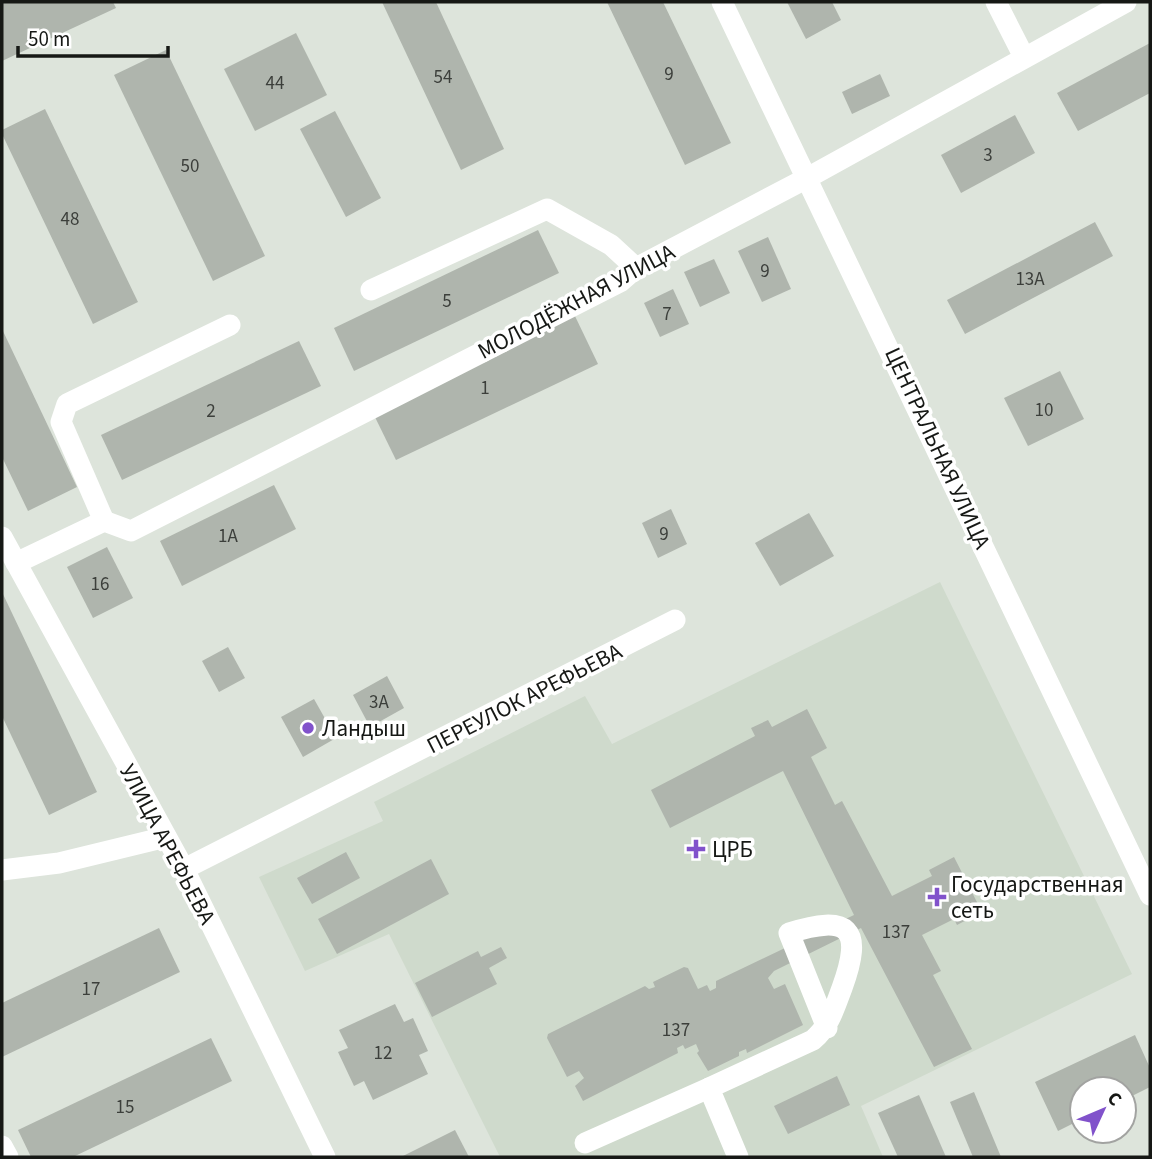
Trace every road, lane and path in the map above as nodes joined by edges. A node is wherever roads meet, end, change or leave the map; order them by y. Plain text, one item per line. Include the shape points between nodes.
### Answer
1 (722, 2) edge
2 (996, 2) edge
3 (1126, 2) edge
4 (1024, 57) junction
5 (809, 177) junction
6 (636, 268) junction
7 (371, 290) dead end
8 (230, 326) dead end
9 (104, 521) junction
10 (2, 537) edge
11 (16, 563) junction
12 (675, 620) dead end
13 (166, 837) junction
14 (184, 869) junction
15 (2, 870) edge
16 (1150, 895) edge
17 (827, 1028) junction
18 (709, 1088) junction
19 (585, 1143) dead end
20 (2, 1146) edge
21 (8, 1157) edge
22 (324, 1157) edge
23 (738, 1157) edge

1 - 5 street, ЦЕНТРАЛЬНАЯ УЛИЦА
2 - 4 street
3 - 4 street, МОЛОДЁЖНАЯ УЛИЦА
4 - 5 street, МОЛОДЁЖНАЯ УЛИЦА
5 - 6 street, МОЛОДЁЖНАЯ УЛИЦА
5 - 16 street, ЦЕНТРАЛЬНАЯ УЛИЦА
6 - 7 street via 611,245 547,209
6 - 9 street, МОЛОДЁЖНАЯ УЛИЦА via 620,282 131,531
8 - 9 street via 67,404 61,422
9 - 11 street
10 - 11 street, УЛИЦА АРЕФЬЕВА
11 - 13 street, УЛИЦА АРЕФЬЕВА
12 - 14 street, ПЕРЕУЛОК АРЕФЬЕВА
13 - 14 street, УЛИЦА АРЕФЬЕВА
13 - 15 street via 59,863
14 - 22 street, УЛИЦА АРЕФЬЕВА
17 - 17 street via 853,957 852,941 834,924 818,924 789,933
17 - 18 street via 813,1040
18 - 19 street
18 - 23 street
20 - 21 street

